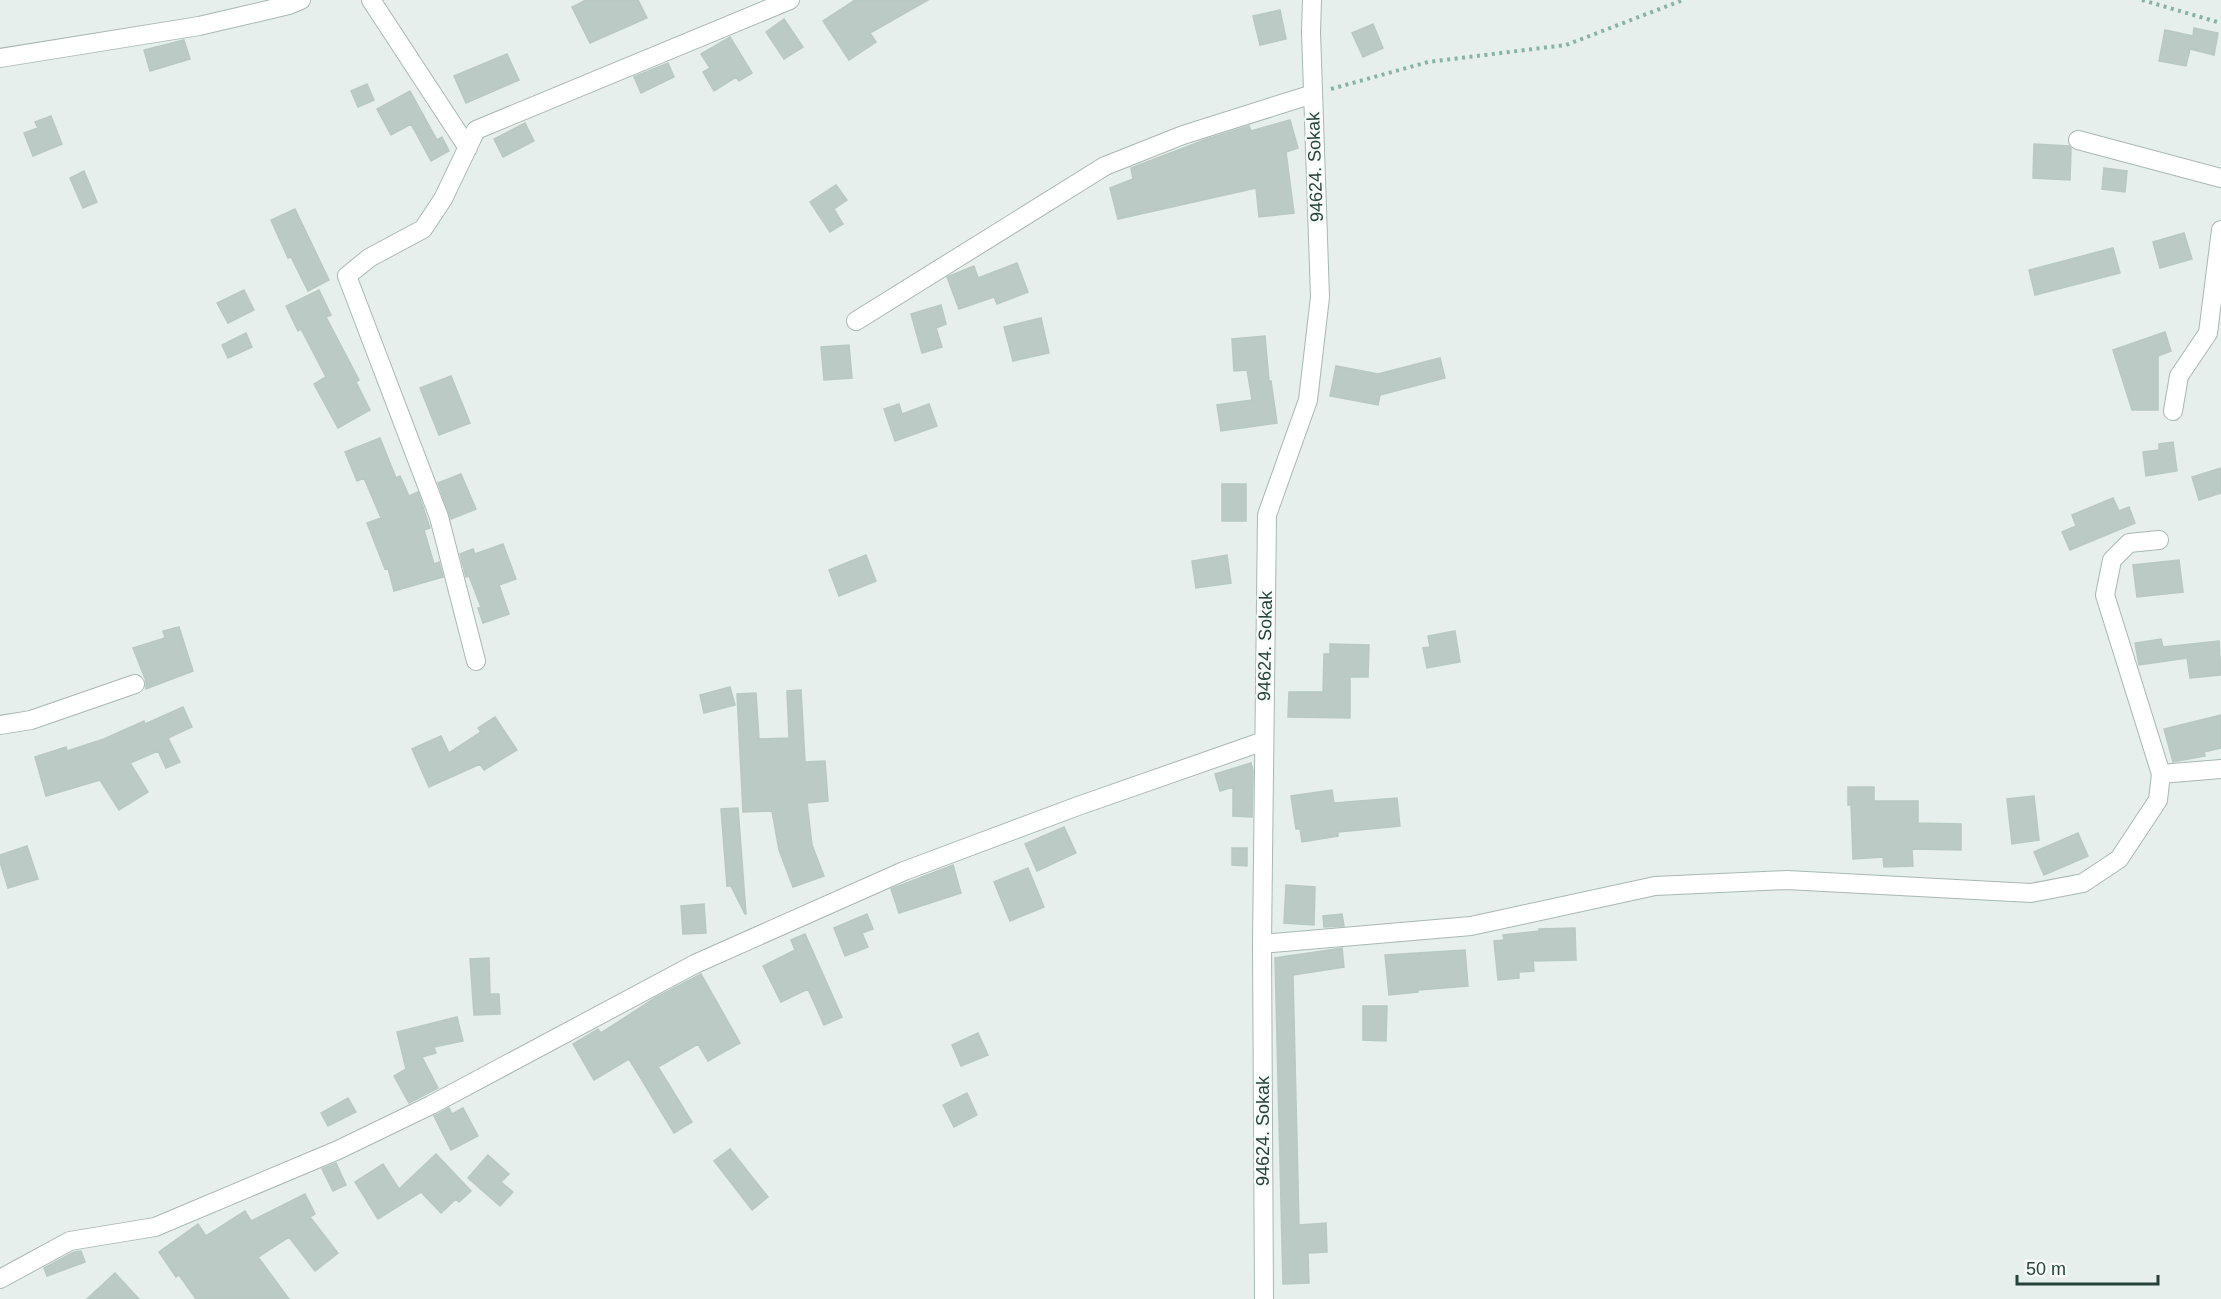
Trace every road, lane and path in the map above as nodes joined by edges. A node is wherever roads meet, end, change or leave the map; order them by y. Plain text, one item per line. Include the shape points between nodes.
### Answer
1 (301, 0) edge
2 (371, 0) edge
3 (790, 0) edge
4 (1312, 0) edge
5 (1683, 0) edge
6 (2142, 0) edge
7 (2221, 24) edge
8 (0, 57) edge
9 (1313, 94) junction
10 (2078, 140) dead end
11 (468, 148) junction
12 (2221, 178) edge
13 (2221, 230) edge
14 (856, 321) dead end
15 (2173, 411) dead end
16 (2159, 540) dead end
17 (476, 661) dead end
18 (135, 684) dead end
19 (0, 725) edge
20 (1264, 741) junction
21 (2221, 769) edge
22 (2162, 774) junction
23 (1262, 944) junction
24 (0, 1279) edge
25 (1264, 1299) edge

1 - 8 street via 199,26
2 - 11 street
3 - 11 street via 476,130
4 - 9 street, 94624. Sokak
5 - 9 path via 1566,45 1428,62
6 - 7 path
9 - 14 street via 1183,135 1105,166
9 - 20 street, 94624. Sokak via 1320,297 1308,400 1267,515
10 - 12 street
11 - 17 street via 423,229 369,258 347,276 439,517
13 - 15 street via 2208,333 2179,376
16 - 22 street via 2129,543 2112,560 2105,595
18 - 19 street via 31,720
20 - 23 street, 94624. Sokak
20 - 24 street via 904,871 695,964 431,1105 338,1150 155,1227 70,1241
21 - 22 street
22 - 23 street via 2158,800 2119,859 2083,883 2042,891 1942,890 1787,880 1655,886 1471,927
23 - 25 street, 94624. Sokak

